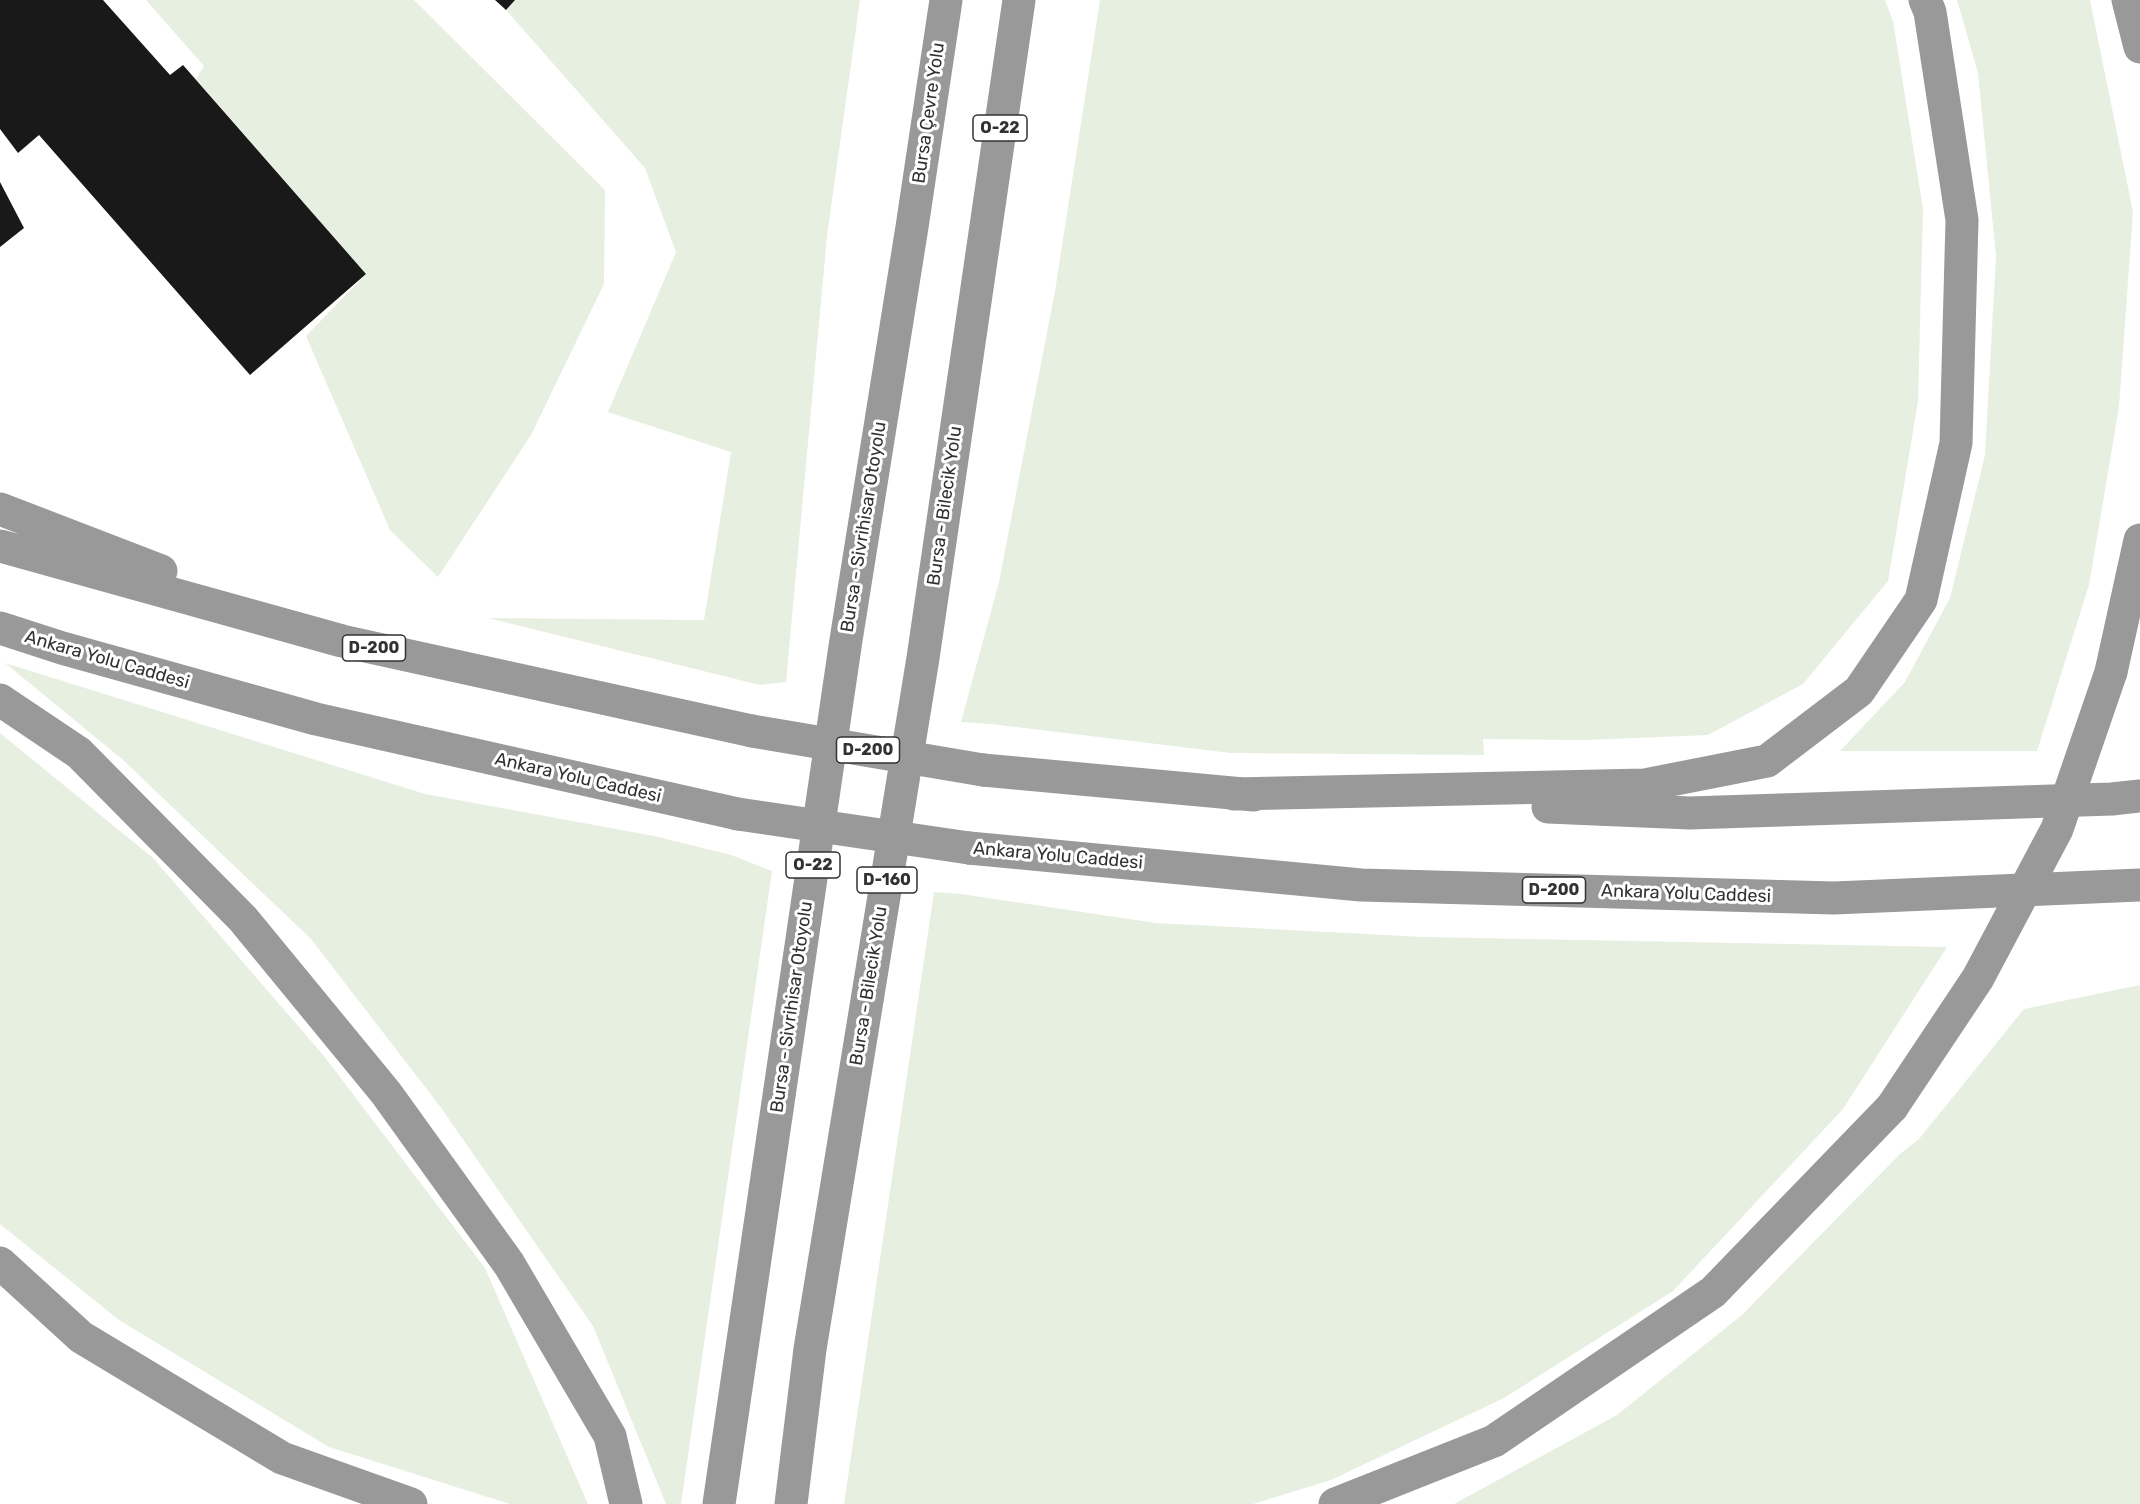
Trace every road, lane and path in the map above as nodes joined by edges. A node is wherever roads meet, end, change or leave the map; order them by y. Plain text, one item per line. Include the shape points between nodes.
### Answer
1 (923, 0) edge
2 (946, 0) edge
3 (1019, 0) edge
4 (1042, 0) edge
5 (1925, 0) edge
6 (2128, 0) edge
7 (2140, 47) edge
8 (912, 227) junction
9 (982, 255) junction
10 (0, 509) edge
11 (2140, 540) edge
12 (0, 546) edge
13 (0, 628) edge
14 (342, 641) junction
15 (0, 700) edge
16 (1234, 795) junction
17 (2140, 796) edge
18 (2140, 885) edge
19 (0, 1263) edge
20 (411, 1504) edge
21 (626, 1504) edge
22 (719, 1504) edge
23 (791, 1504) edge
24 (1335, 1504) edge

1 - 8 highway
2 - 8 highway, Bursa Çevre Yolu / O-22
3 - 9 highway, O-22
4 - 9 highway
5 - 16 highway via 1962,220 1956,443 1921,600 1859,691 1767,761 1646,785
6 - 7 highway
8 - 22 highway, Bursa - Sivrihisar Otoyolu / O-22
9 - 23 highway, Bursa - Bilecik Yolu / D-160 via 921,670 810,1349
10 - 14 highway
11 - 24 highway, bridge via 2111,672 2057,829 1978,978 1892,1107 1713,1292 1494,1441
12 - 14 highway, D-200
13 - 18 highway, Ankara Yolu Caddesi / D-200, bridge via 316,720 738,814 969,848 1361,885 1834,898
14 - 16 highway, D-200, bridge via 752,731 983,770
15 - 21 highway via 79,753 243,919 386,1093 509,1264 610,1436
16 - 17 highway, D-200 via 1690,813
19 - 20 highway via 81,1337 282,1458

